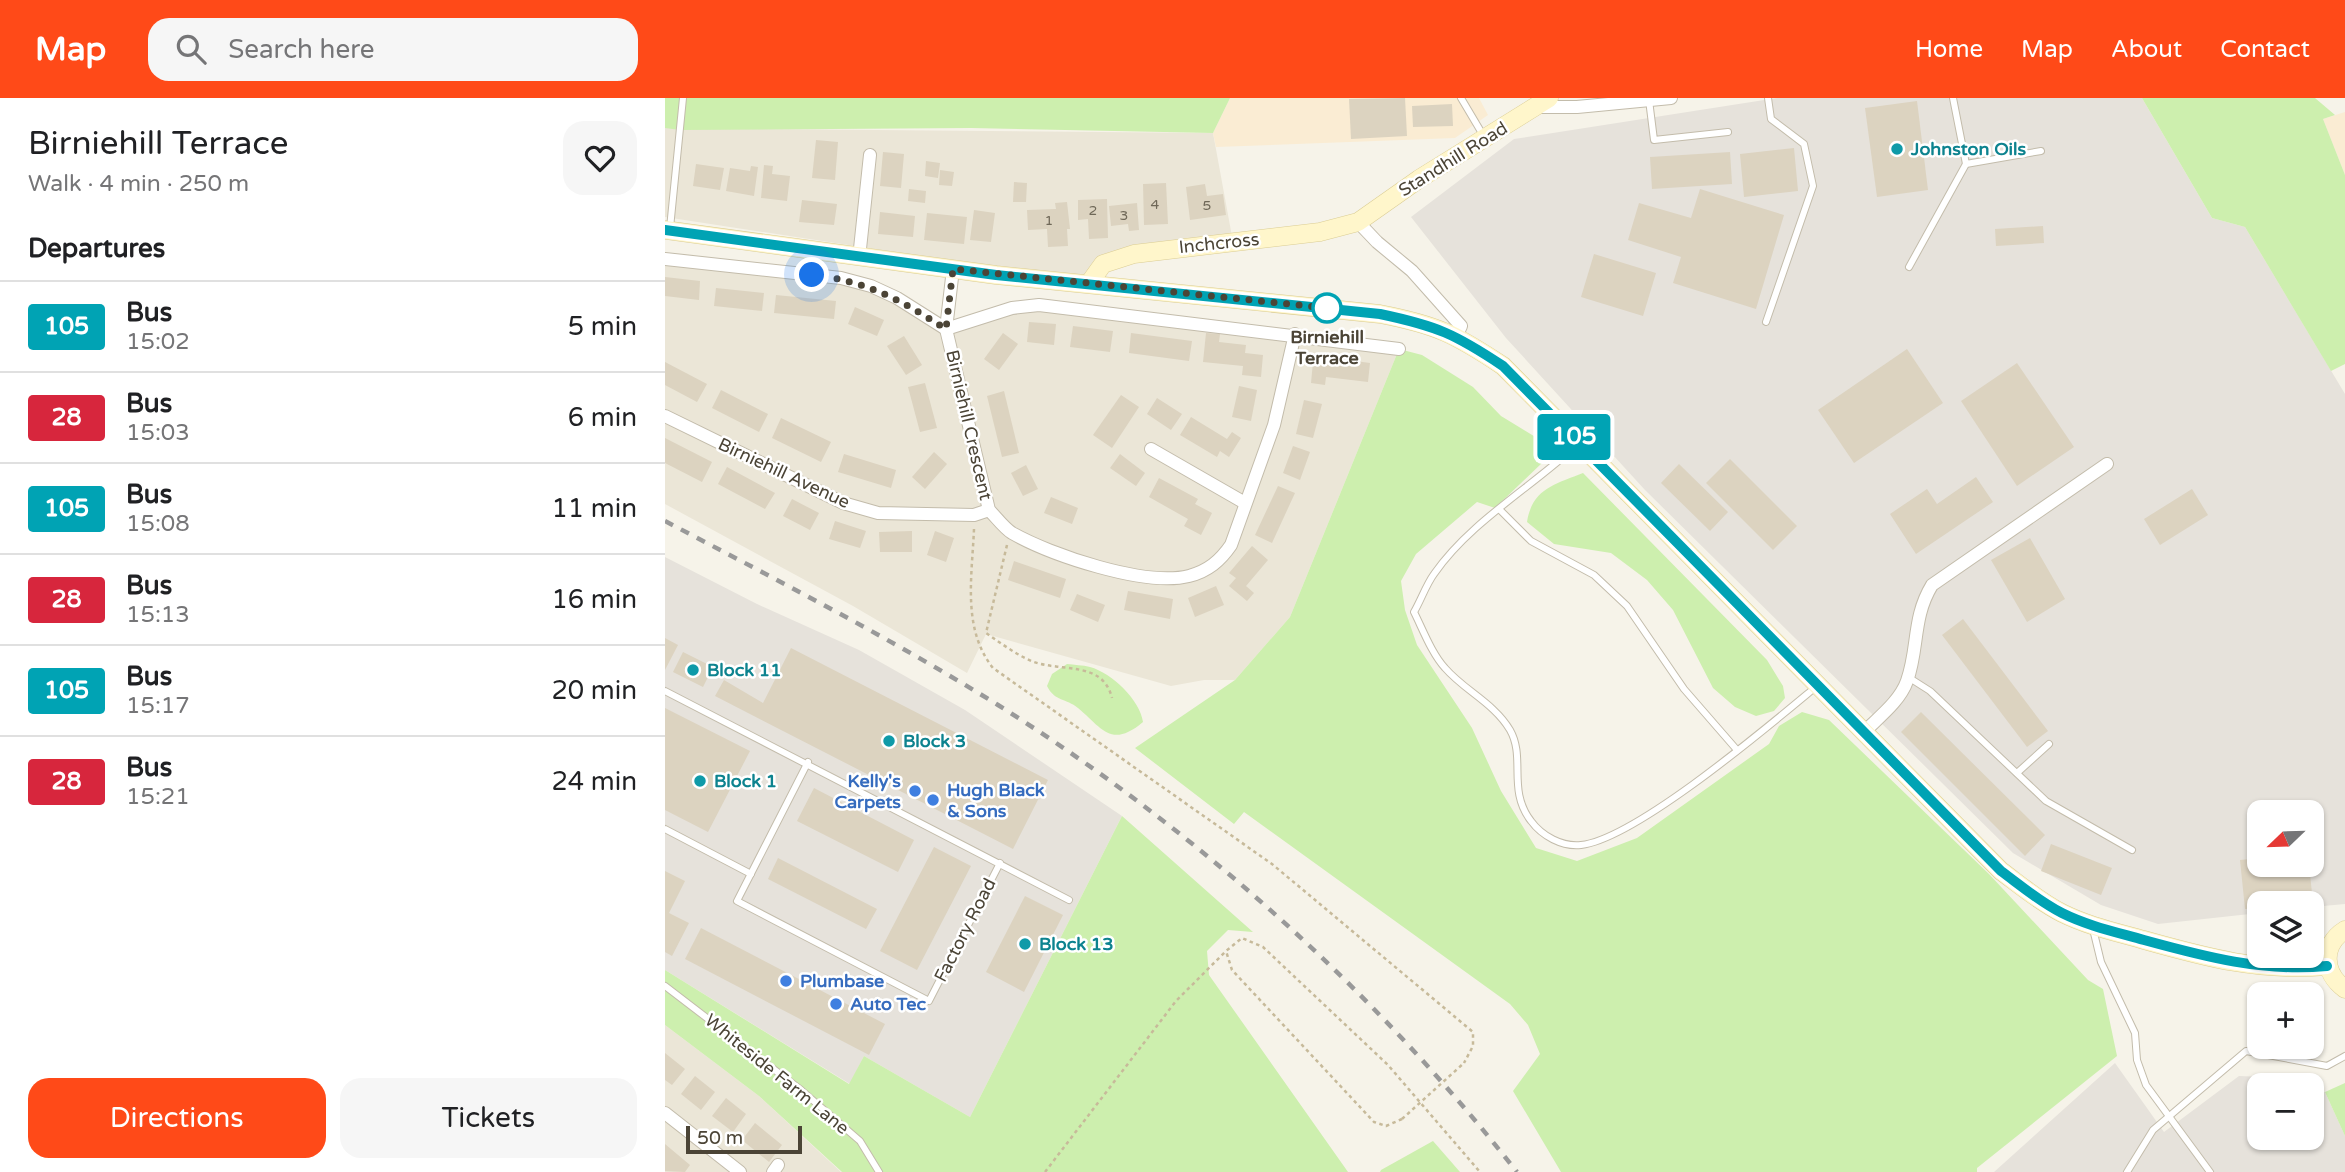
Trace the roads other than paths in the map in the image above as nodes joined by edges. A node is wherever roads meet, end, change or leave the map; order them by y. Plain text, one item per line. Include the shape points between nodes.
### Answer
1 (683, 98) edge
2 (1461, 98) edge
3 (1671, 98) edge
4 (1768, 98) edge
5 (1953, 98) edge
6 (1649, 100) junction
7 (1542, 103) edge
8 (1728, 132) dead end
9 (1485, 137) junction
10 (2041, 151) dead end
11 (870, 155) dead end
12 (1965, 164) junction
13 (1358, 222) junction
14 (667, 230) edge
15 (859, 258) junction
16 (665, 259) edge
17 (1909, 267) dead end
18 (953, 269) junction
19 (1090, 282) junction
20 (1766, 322) dead end
21 (946, 329) junction
22 (1295, 334) junction
23 (1457, 335) junction
24 (1399, 349) dead end
25 (665, 416) edge
26 (1579, 442) junction
27 (1151, 449) dead end
28 (2107, 464) dead end
29 (1245, 503) junction
30 (989, 510) junction
31 (1500, 510) junction
32 (1908, 677) junction
33 (1818, 685) junction
34 (665, 691) edge
35 (1864, 732) junction
36 (2049, 744) dead end
37 (1737, 750) junction
38 (808, 762) junction
39 (2017, 774) junction
40 (665, 829) edge
41 (2132, 850) dead end
42 (1000, 863) junction
43 (751, 874) junction
44 (1069, 900) dead end
45 (2092, 925) junction
46 (2345, 930) edge
47 (2327, 966) junction
48 (665, 986) edge
49 (2345, 989) edge
50 (2345, 1056) edge
51 (665, 1113) edge
52 (2169, 1116) junction
53 (740, 1172) edge
54 (879, 1172) edge
55 (2127, 1172) edge
56 (2210, 1172) edge

1 - 14 lane
2 - 9 lane
3 - 6 street
4 - 20 lane via 1772,119 1804,144 1813,186
5 - 12 lane
6 - 7 street
6 - 8 lane via 1654,140
7 - 9 main road, Standhill Road
9 - 13 main road, Standhill Road
10 - 12 lane
11 - 15 street
12 - 17 lane
13 - 19 main road, Inchcross via 1320,232 1134,254 1103,264
13 - 23 street via 1412,271 1461,326
14 - 15 main road
15 - 18 main road
16 - 21 street via 841,278 897,298
18 - 19 main road
18 - 21 street, Birniehill Crescent
19 - 23 main road via 1380,314
21 - 22 street via 1039,304
21 - 30 street, Birniehill Crescent
22 - 24 street
22 - 29 street, Birniehill Crescent via 1274,425
23 - 26 main road via 1503,366
25 - 30 street, Birniehill Avenue via 843,503 878,513 974,515
26 - 31 lane
26 - 33 main road
27 - 29 street
28 - 32 street via 1932,585 1920,605
29 - 30 street, Birniehill Crescent via 1231,545 1220,560 1186,577 1122,573 1076,560 1010,531
31 - 37 lane via 1531,541 1594,575 1627,607 1684,689
31 - 37 lane via 1477,527 1434,574 1414,612 1443,668 1497,712 1511,732 1516,789 1531,821 1548,837 1570,846 1600,841 1667,801
32 - 35 street via 1897,699
32 - 39 lane via 1930,691
33 - 35 main road
33 - 37 lane
34 - 38 lane, Factory Road
35 - 45 main road via 2001,871 2062,913
36 - 39 lane
38 - 42 lane, Factory Road
38 - 43 lane, Factory Road
39 - 41 lane via 2046,801
40 - 43 lane
42 - 43 lane, Factory Road via 929,1001 737,901
42 - 44 lane, Factory Road
45 - 47 main road via 2245,966 2287,970
45 - 52 lane via 2101,962 2135,1033 2137,1060 2146,1085
46 - 47 main road via 2327,951
47 - 49 main road
48 - 54 lane, Whiteside Farm Lane via 860,1141
50 - 52 lane via 2327,1066 2246,1051
51 - 53 street
52 - 55 lane via 2153,1130
52 - 56 lane

